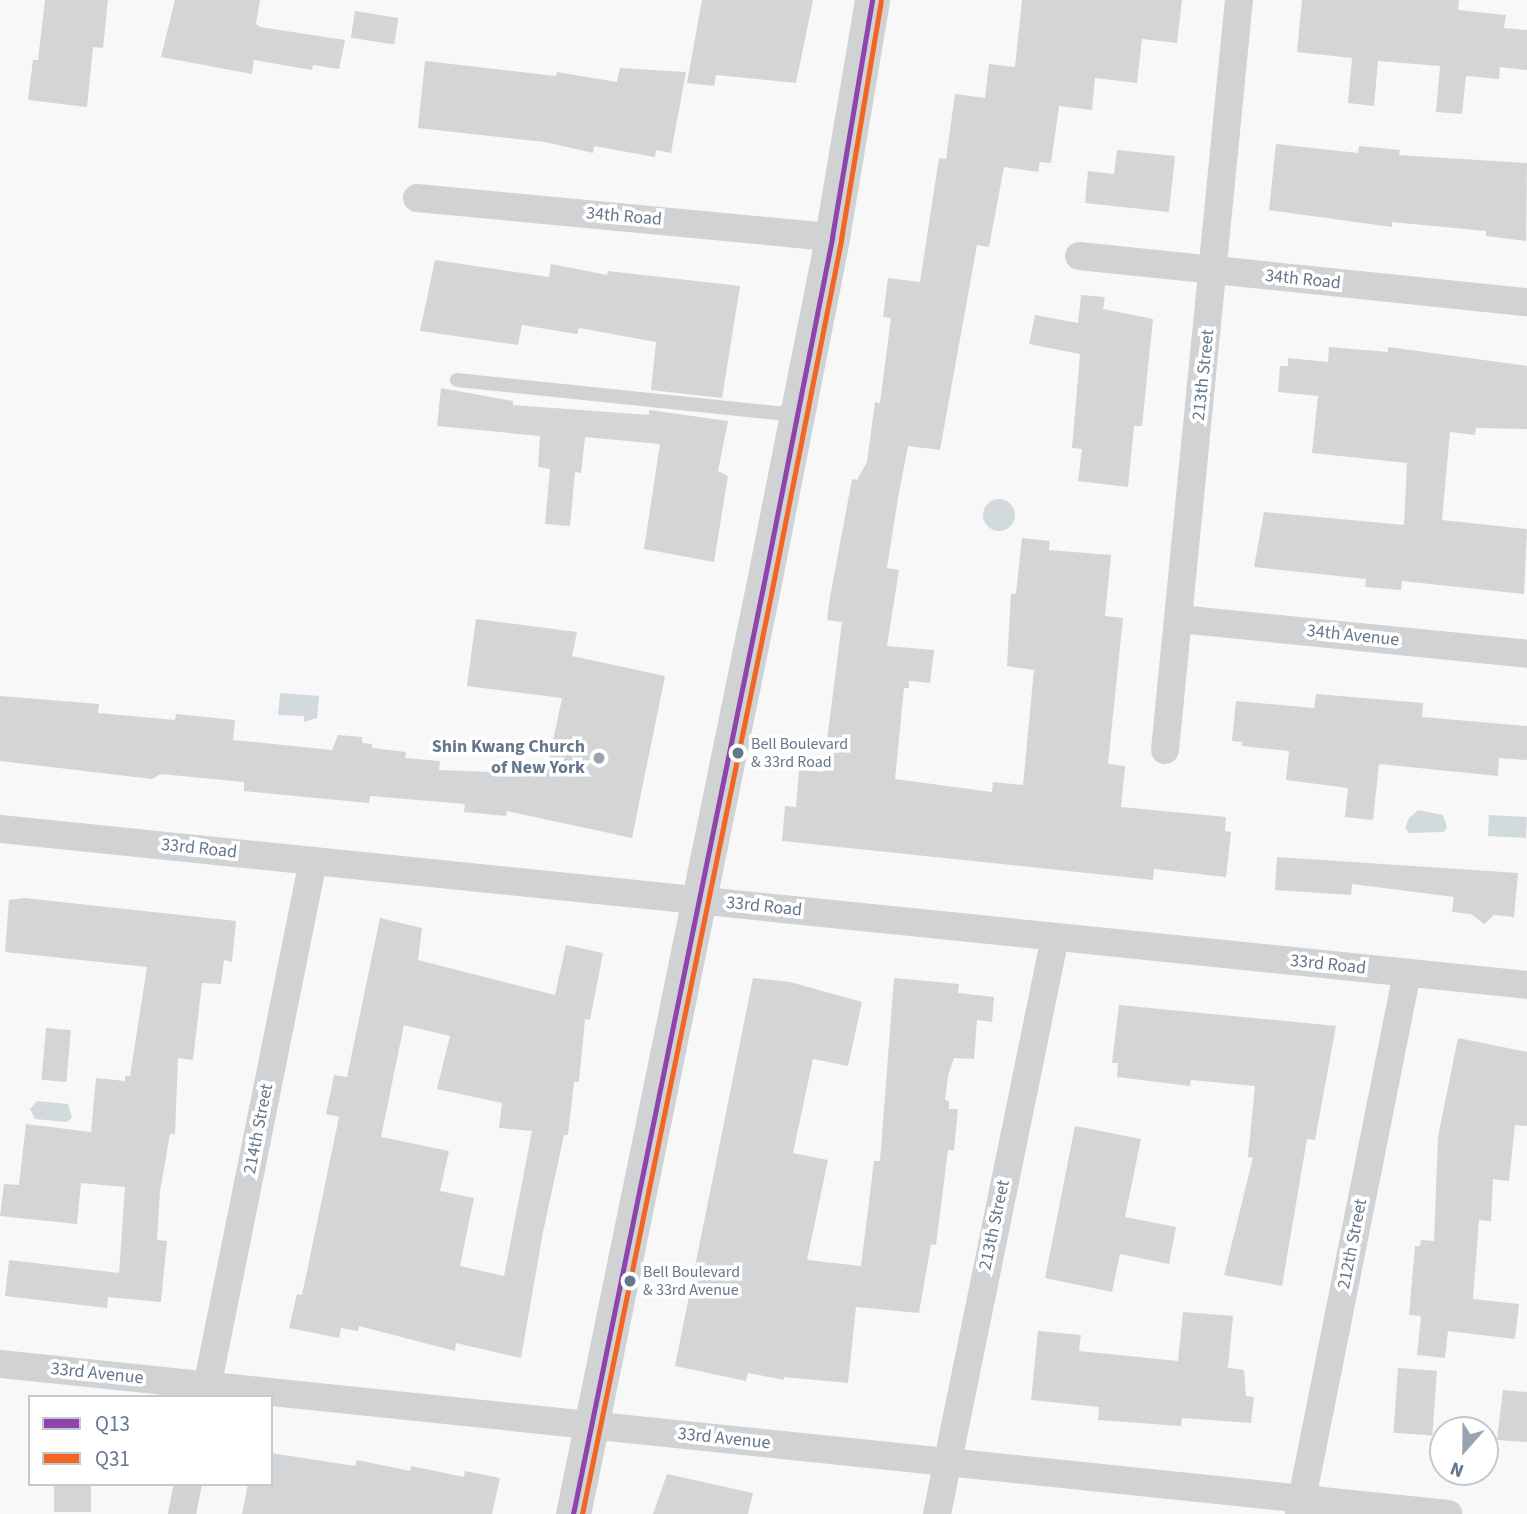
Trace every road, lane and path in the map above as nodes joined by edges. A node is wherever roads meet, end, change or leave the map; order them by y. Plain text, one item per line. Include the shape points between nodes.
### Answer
1 (872, 0) edge
2 (1239, 0) edge
3 (416, 198) dead end
4 (832, 237) junction
5 (1079, 256) dead end
6 (1215, 271) junction
7 (1527, 302) edge
8 (457, 380) dead end
9 (797, 415) junction
10 (1180, 619) junction
11 (1527, 654) edge
12 (1165, 750) dead end
13 (0, 829) edge
14 (313, 861) junction
15 (699, 900) junction
16 (1055, 937) junction
17 (1407, 973) junction
18 (1527, 985) edge
19 (0, 1364) edge
20 (206, 1391) edge
21 (251, 1395) edge
22 (273, 1397) edge
23 (592, 1425) junction
24 (947, 1462) junction
25 (188, 1486) edge
26 (1300, 1506) edge
27 (182, 1514) edge
28 (573, 1514) edge
29 (937, 1514) edge
30 (1448, 1514) edge

1 - 4 street
2 - 6 street, 213th Street
3 - 4 street, 34th Road
4 - 9 street
5 - 6 street, 34th Road
6 - 7 street, 34th Road
6 - 10 street, 213th Street
8 - 9 lane
9 - 15 street
10 - 11 street, 34th Avenue
10 - 12 street, 213th Street
13 - 14 street, 33rd Road
14 - 15 street, 33rd Road
14 - 20 street, 214th Street
15 - 16 street, 33rd Road
15 - 23 street
16 - 17 street, 33rd Road
16 - 24 street, 213th Street
17 - 18 street, 33rd Road
17 - 26 street, 212th Street
19 - 20 street, 33rd Avenue
20 - 21 street, 33rd Avenue
22 - 23 street, 33rd Avenue
23 - 24 street, 33rd Avenue
23 - 28 street
24 - 26 street, 33rd Avenue
24 - 29 street, 213th Street
25 - 27 street
26 - 30 street, 33rd Avenue

